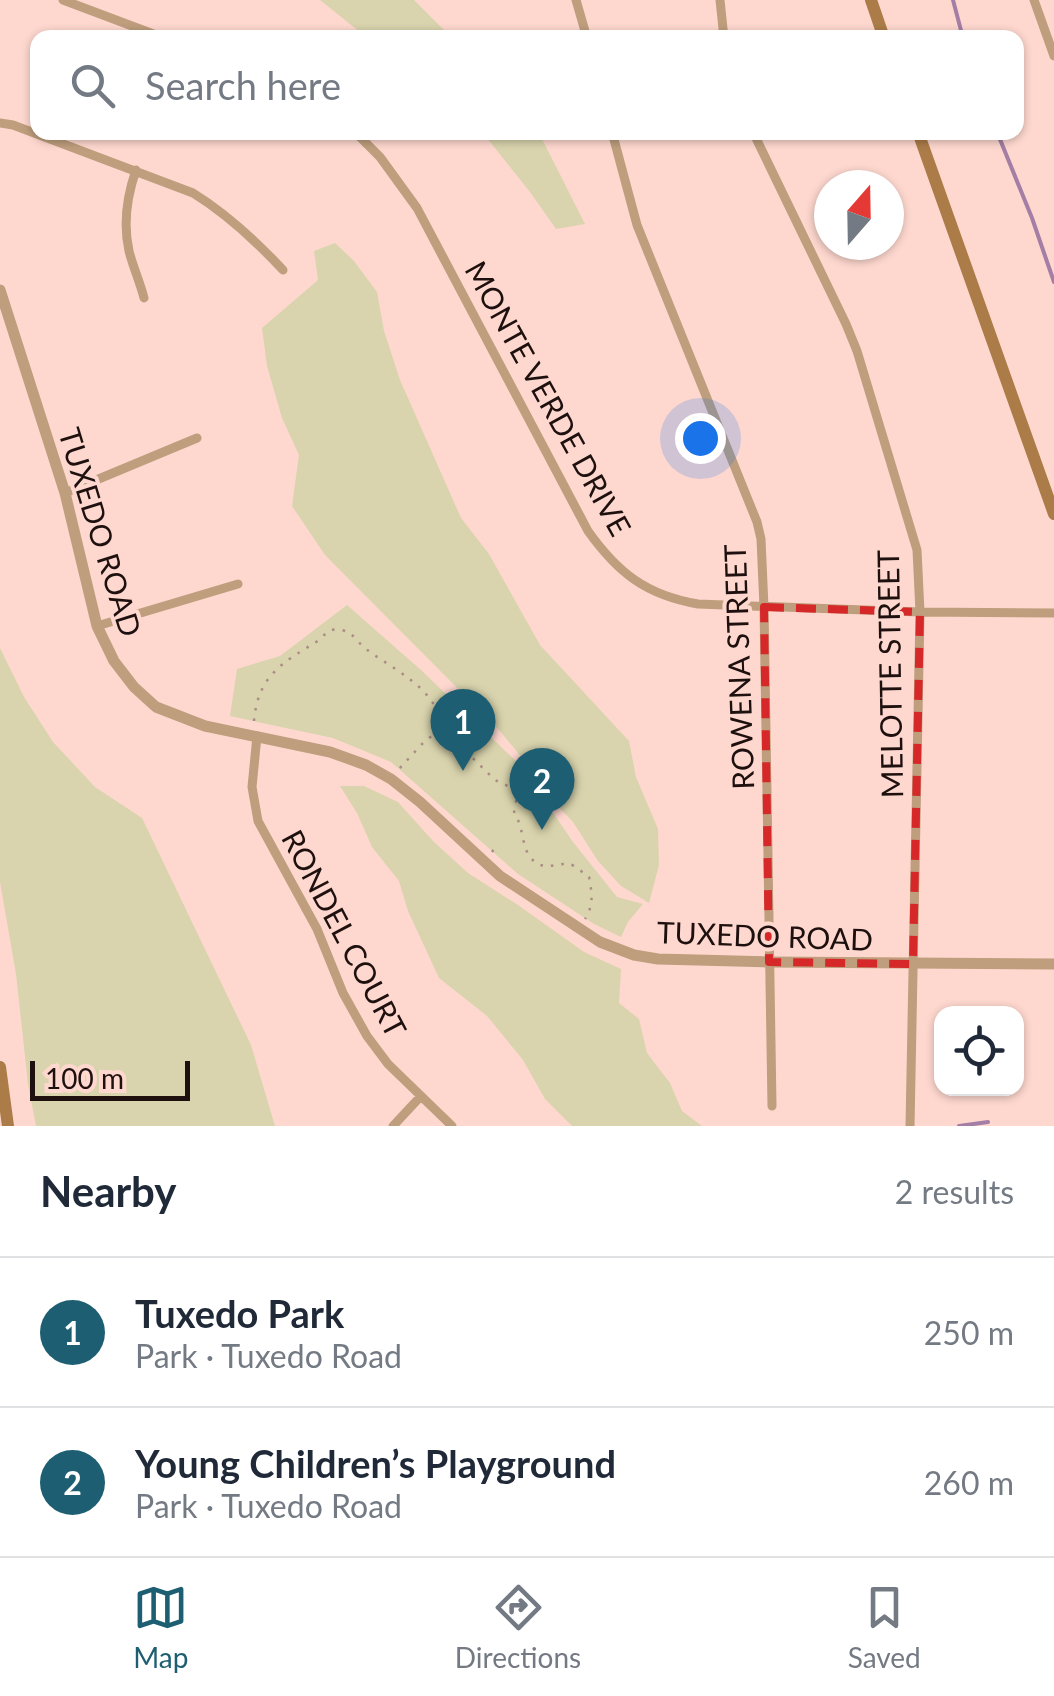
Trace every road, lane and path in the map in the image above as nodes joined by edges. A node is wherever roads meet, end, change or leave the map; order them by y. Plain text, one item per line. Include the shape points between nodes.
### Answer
1 (63, 0) edge
2 (576, 0) edge
3 (720, 0) edge
4 (871, 0) edge
5 (1034, 0) edge
6 (143, 30) edge
7 (584, 30) edge
8 (723, 30) edge
9 (881, 30) edge
10 (1054, 56) edge
11 (0, 123) edge
12 (30, 130) edge
13 (56, 140) edge
14 (363, 140) edge
15 (614, 140) edge
16 (758, 140) edge
17 (921, 140) edge
18 (136, 170) junction
19 (283, 270) dead end
20 (0, 290) edge
21 (144, 298) dead end
22 (197, 438) dead end
23 (65, 493) junction
24 (1054, 514) edge
25 (238, 584) dead end
26 (764, 607) junction
27 (920, 612) junction
28 (1054, 613) edge
29 (98, 626) junction
30 (254, 721) dead end
31 (442, 728) junction
32 (257, 736) junction
33 (398, 770) dead end
34 (497, 847) dead end
35 (492, 852) dead end
36 (585, 919) dead end
37 (769, 962) junction
38 (913, 964) junction
39 (1054, 964) edge
40 (0, 1066) edge
41 (420, 1096) junction
42 (772, 1106) dead end
43 (8, 1126) edge
44 (393, 1126) edge
45 (452, 1126) edge
46 (910, 1126) edge

1 - 6 street
2 - 7 street
3 - 8 street
4 - 9 main road
5 - 10 street
11 - 12 street
13 - 18 street
14 - 26 street, MONTE VERDE DRIVE via 417,208 605,555 631,579 682,601
15 - 26 street, ROWENA STREET via 638,225 757,522
16 - 27 street, MELOTTE STREET via 857,351 917,550
17 - 24 main road
18 - 19 street via 218,209
18 - 21 street via 125,223
20 - 23 street, TUXEDO ROAD
22 - 23 street
23 - 29 street, TUXEDO ROAD
25 - 29 street
26 - 27 street, MONTE VERDE DRIVE
26 - 37 street, ROWENA STREET
27 - 28 street, MONTE VERDE DRIVE
27 - 38 street, MELOTTE STREET
29 - 32 street, TUXEDO ROAD via 114,660 156,707 204,726
30 - 31 path via 267,679 334,630 353,634 419,686 440,713
31 - 33 path
31 - 36 path via 517,796 514,813 528,856 545,866 570,864 589,877 593,895
32 - 37 street, TUXEDO ROAD via 330,752 391,779 500,876 600,942 658,958
32 - 41 street, RONDEL COURT via 252,787 258,822 367,1036
34 - 35 path
37 - 38 street, TUXEDO ROAD
37 - 42 street, ROWENA STREET
38 - 39 street, TUXEDO ROAD
38 - 46 street, MELOTTE STREET
40 - 43 main road
41 - 44 street
41 - 45 street, RONDEL COURT

